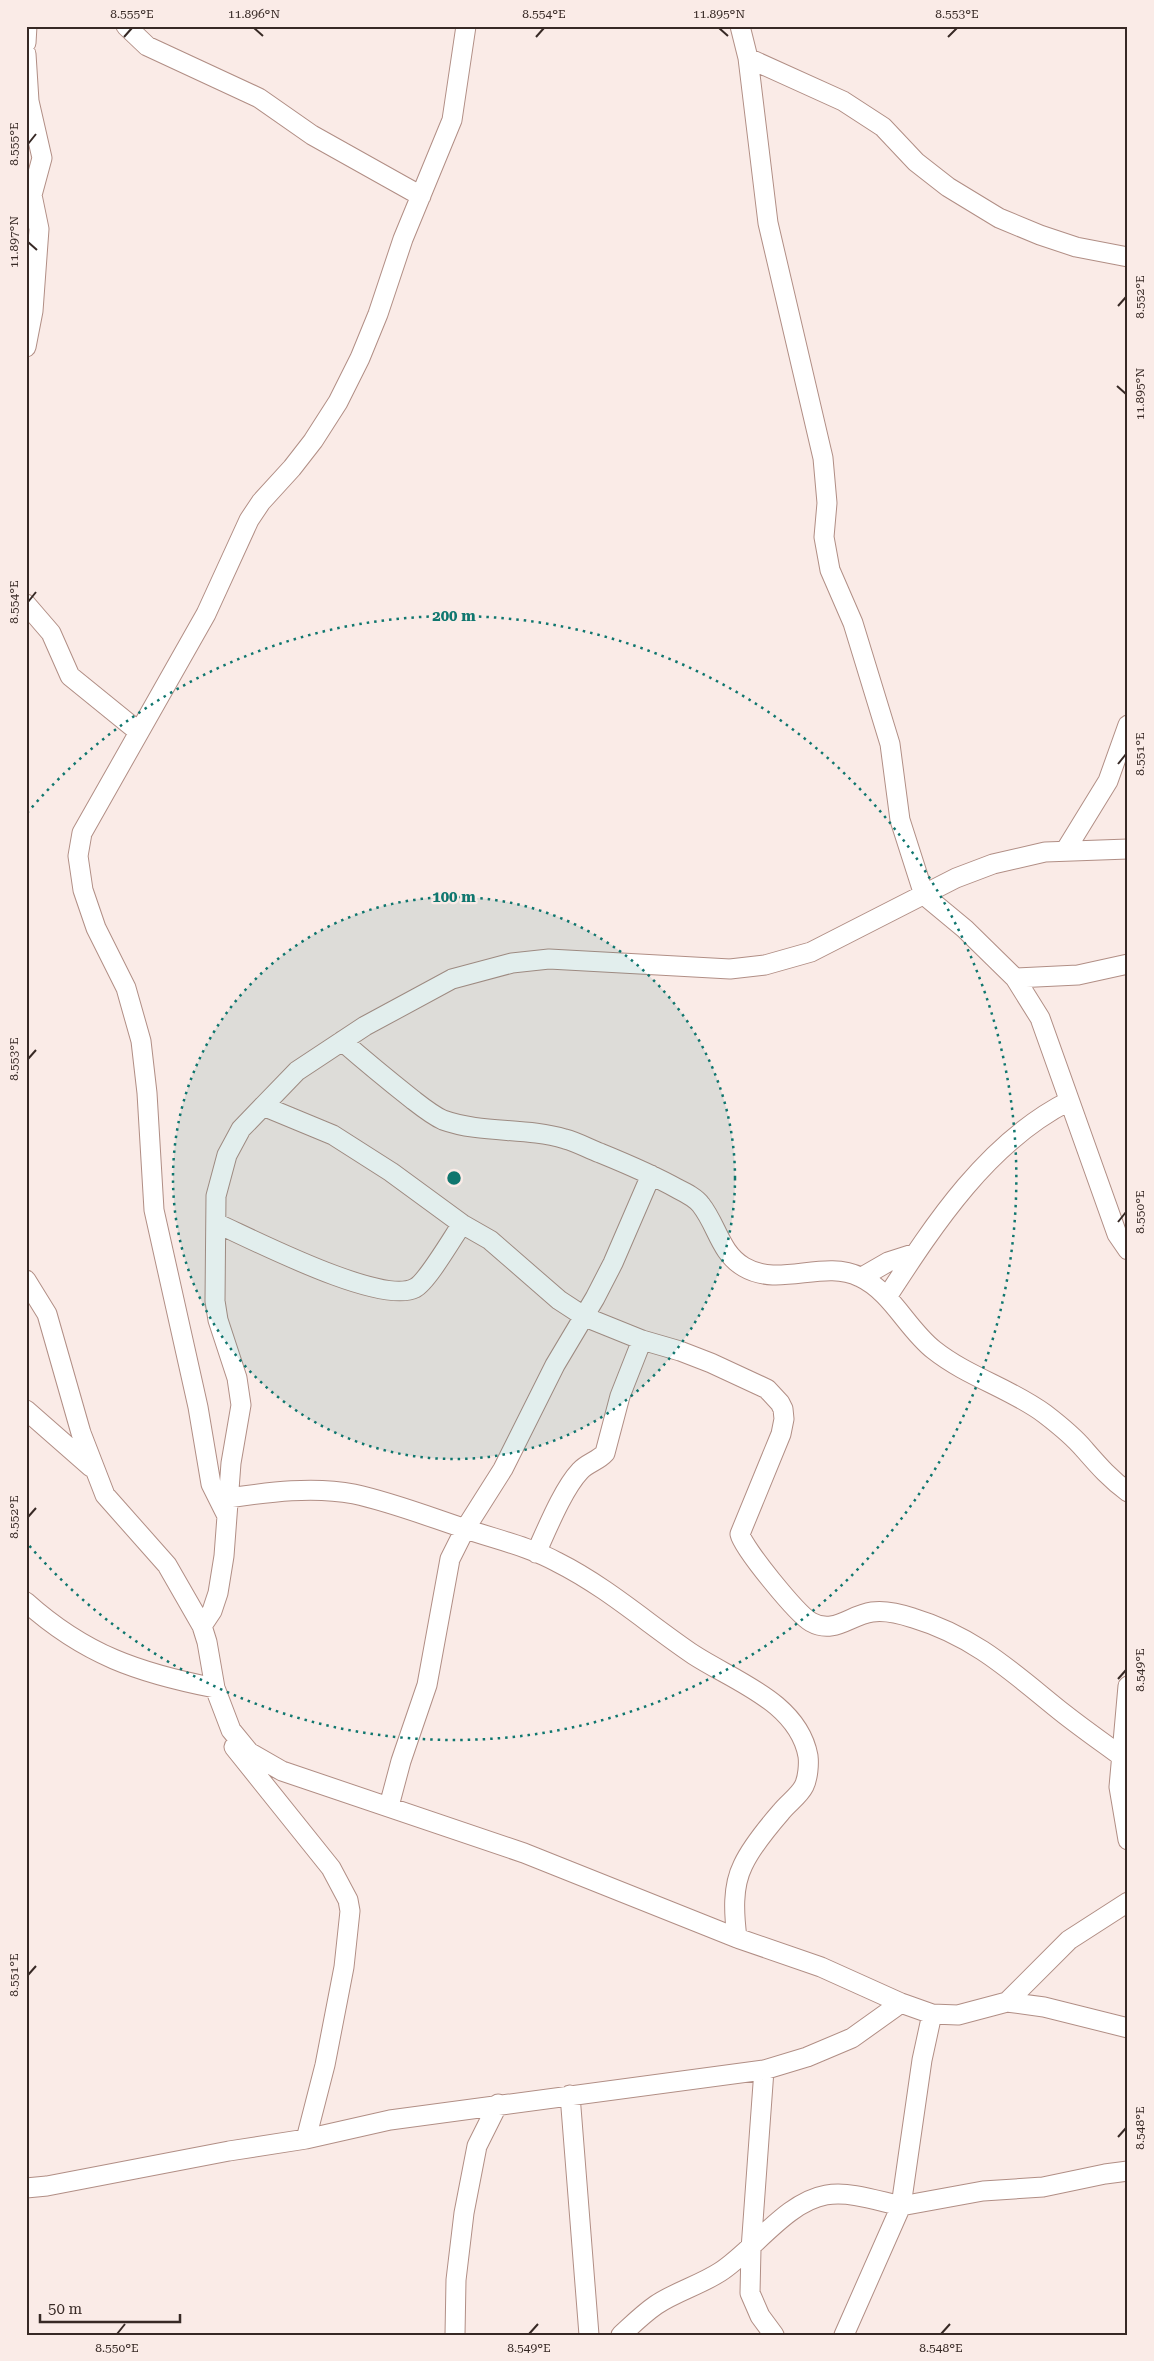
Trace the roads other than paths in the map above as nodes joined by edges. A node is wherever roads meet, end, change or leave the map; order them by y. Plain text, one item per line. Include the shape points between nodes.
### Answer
1 (28, 26) edge
2 (126, 26) edge
3 (466, 26) edge
4 (740, 26) edge
5 (26, 43) edge
6 (26, 54) edge
7 (748, 58) junction
8 (421, 196) junction
9 (1128, 257) edge
10 (26, 347) edge
11 (26, 604) edge
12 (1128, 725) edge
13 (139, 732) junction
14 (1128, 849) edge
15 (1065, 852) junction
16 (924, 895) junction
17 (1128, 964) edge
18 (1016, 978) junction
19 (342, 1041) junction
20 (1069, 1101) junction
21 (263, 1106) junction
22 (651, 1175) junction
23 (216, 1223) junction
24 (462, 1224) junction
25 (1128, 1250) edge
26 (916, 1253) junction
27 (862, 1277) junction
28 (26, 1280) edge
29 (887, 1298) junction
30 (584, 1317) junction
31 (642, 1340) junction
32 (26, 1410) edge
33 (94, 1469) junction
34 (1128, 1492) edge
35 (228, 1507) junction
36 (465, 1529) junction
37 (536, 1552) junction
38 (26, 1602) edge
39 (202, 1626) junction
40 (1128, 1686) edge
41 (215, 1688) junction
42 (231, 1730) junction
43 (1121, 1756) junction
44 (1123, 1790) edge
45 (389, 1806) junction
46 (1128, 1840) edge
47 (1128, 1902) edge
48 (737, 1938) junction
49 (1007, 2002) junction
50 (900, 2003) junction
51 (932, 2014) junction
52 (1128, 2028) edge
53 (764, 2070) junction
54 (570, 2095) junction
55 (498, 2104) junction
56 (306, 2140) junction
57 (1128, 2171) edge
58 (26, 2188) edge
59 (901, 2206) junction
60 (751, 2248) junction
61 (455, 2335) edge
62 (589, 2335) edge
63 (621, 2335) edge
64 (774, 2335) edge
65 (844, 2335) edge

1 - 5 street
2 - 8 street via 148,46 259,98 312,135
3 - 8 street via 452,120
4 - 7 street
6 - 10 street via 29,101 42,158 32,195 39,229 34,311
7 - 9 street via 843,101 883,127 916,162 948,187 999,218 1076,247
7 - 16 street via 768,223 823,458 827,503 824,537 830,570 853,623 890,744 900,820
8 - 13 street via 375,323 338,402 298,461 249,520 206,614
11 - 13 street via 51,633 70,676
12 - 15 street via 1108,781
13 - 35 street via 82,833 78,856 83,890 96,928 126,988 141,1041 154,1210 198,1407 211,1484
14 - 15 street
15 - 16 street via 1046,852 993,864
16 - 18 street
16 - 19 street via 811,952 765,965 730,969 549,959 512,963 452,979
17 - 18 street via 1078,975
18 - 20 street via 1040,1018
19 - 21 street via 297,1071
19 - 22 street via 441,1119 485,1129 564,1138
20 - 25 street via 1117,1234
20 - 26 street via 1017,1133 982,1169
21 - 23 street via 241,1129 227,1155 216,1196
21 - 24 street via 333,1135
22 - 27 street via 700,1203 731,1256 744,1267 776,1276 827,1272
22 - 30 street via 613,1263
23 - 24 street via 328,1275 402,1292 421,1284
23 - 35 street via 215,1301 241,1393
24 - 30 street via 490,1240 559,1300
26 - 27 street via 888,1262
26 - 29 street
27 - 29 street
28 - 33 street via 47,1314
29 - 34 street via 933,1349 1045,1414 1083,1447 1100,1470
30 - 31 street
30 - 36 street via 503,1469
31 - 37 street via 620,1396 606,1453 575,1477
31 - 43 street via 680,1351 743,1378 767,1389 780,1402 784,1419 781,1434 740,1534 743,1544 803,1616 814,1624 831,1626 866,1613 888,1612 948,1632 983,1649
32 - 33 street
33 - 39 street via 113,1506 167,1565
35 - 36 street via 284,1491 354,1494
35 - 39 street via 218,1593
36 - 37 street
36 - 45 street via 450,1559 427,1685
37 - 48 street via 592,1582 694,1655 771,1701 783,1711 803,1741 808,1757 805,1784 743,1865 737,1883
38 - 41 street via 83,1646 125,1665 168,1679
39 - 41 street
40 - 43 street
41 - 42 street
42 - 45 street via 249,1752 282,1771
42 - 56 street via 235,1749 331,1868 348,1900 350,1911 344,1967
43 - 44 street
44 - 46 street
45 - 48 street via 524,1853
47 - 49 street via 1069,1940
48 - 50 street via 821,1967
49 - 51 street via 958,2015
49 - 52 street via 1044,2007
50 - 51 street
50 - 53 street via 852,2038
51 - 59 street via 922,2060
53 - 54 street
53 - 60 street
54 - 55 street
54 - 62 street
55 - 56 street via 390,2120
55 - 61 street via 477,2146 464,2213 456,2280
56 - 58 street
57 - 59 street via 1043,2187 984,2192
59 - 60 street via 850,2195 826,2195 802,2204
59 - 65 street
60 - 63 street via 720,2272 656,2305
60 - 64 street via 750,2293 760,2316

